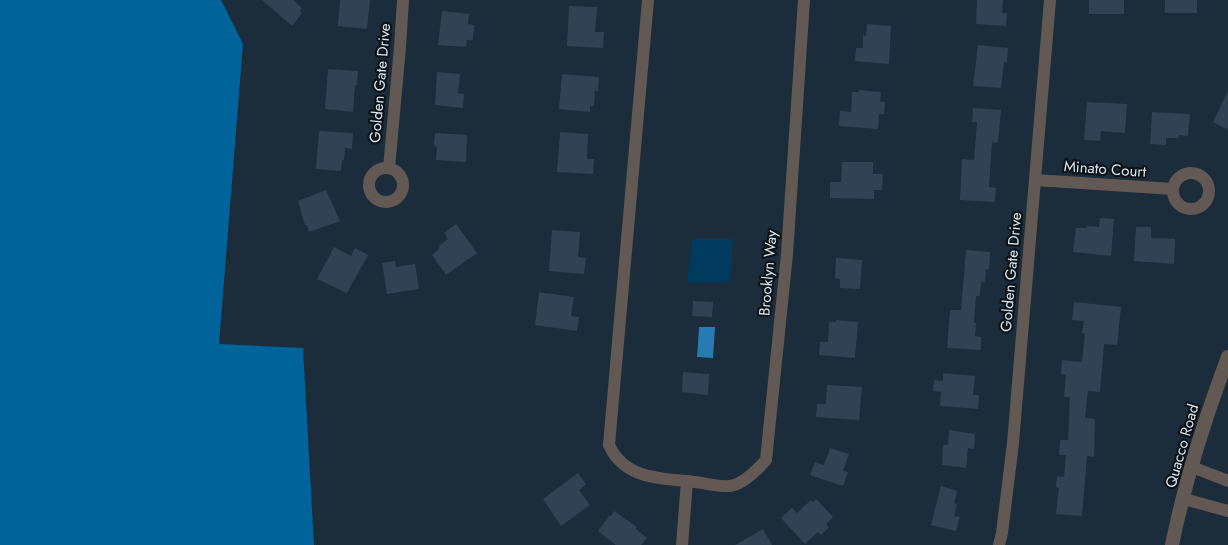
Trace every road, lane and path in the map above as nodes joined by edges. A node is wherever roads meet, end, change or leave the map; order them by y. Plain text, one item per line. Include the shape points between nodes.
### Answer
1 (403, 0) edge
2 (648, 0) edge
3 (804, 0) edge
4 (1050, 0) edge
5 (389, 168) dead end
6 (1035, 180) junction
7 (1173, 189) dead end
8 (1228, 357) edge
9 (1192, 467) junction
10 (687, 481) junction
11 (1228, 481) edge
12 (1184, 499) junction
13 (1228, 511) edge
14 (682, 545) edge
15 (999, 545) edge
16 (1172, 545) edge

1 - 5 street, Golden Gate Drive
2 - 10 street, Brooklyn Way via 609,445 625,466 643,476
3 - 10 street, Brooklyn Way via 787,254 766,460 753,474 730,487
4 - 6 street, Golden Gate Drive
6 - 7 street, Minato Court
6 - 15 street, Golden Gate Drive via 1013,449
8 - 9 street, Quacco Road
9 - 11 street
9 - 12 street, Quacco Road
10 - 14 street
12 - 13 street
12 - 16 street, Quacco Road

